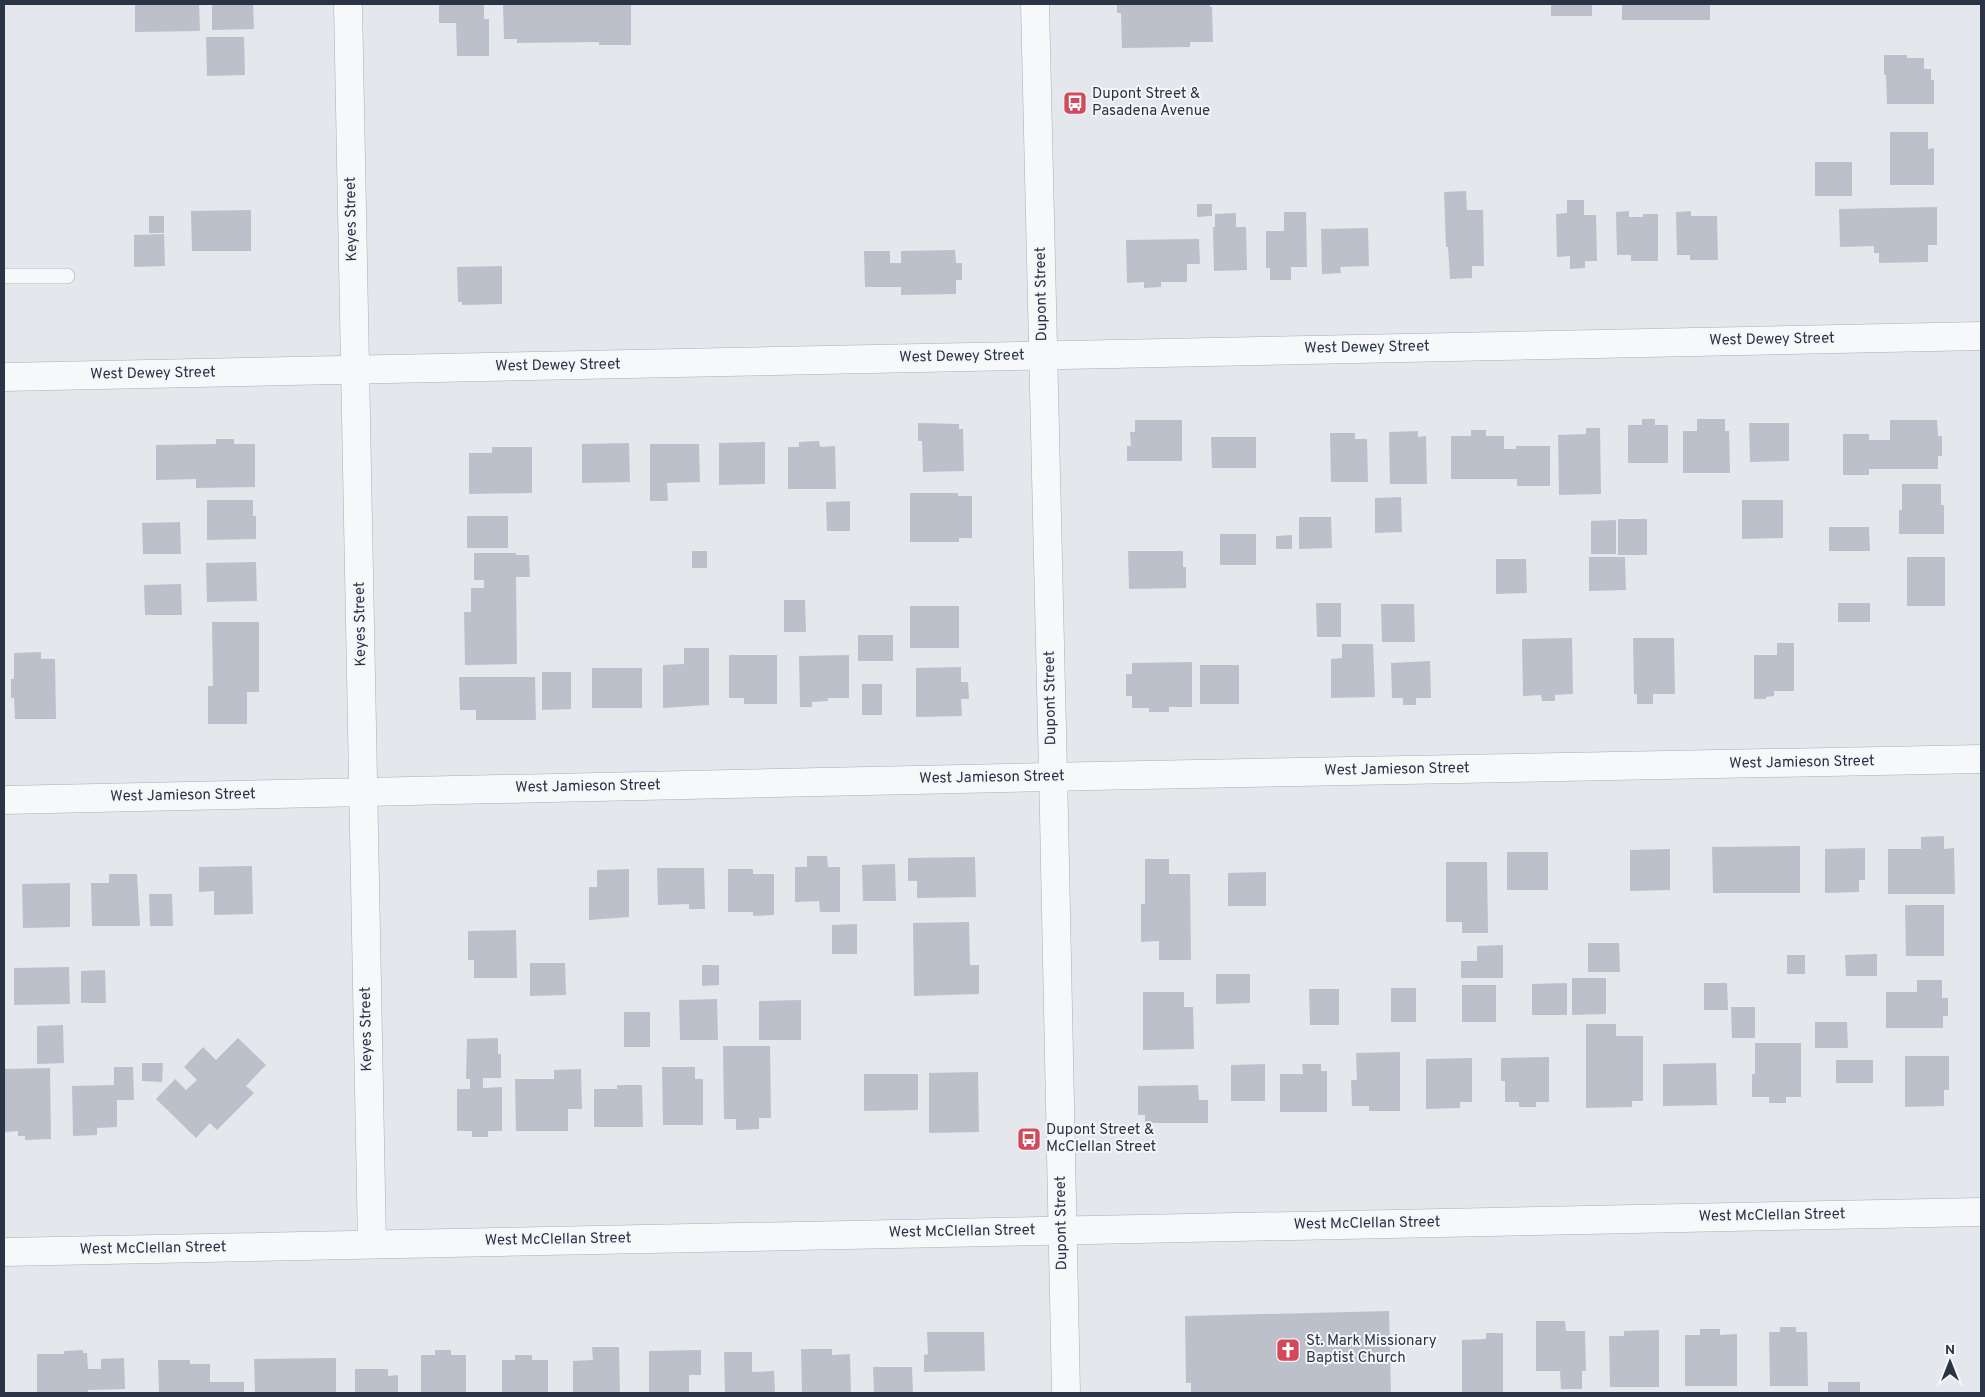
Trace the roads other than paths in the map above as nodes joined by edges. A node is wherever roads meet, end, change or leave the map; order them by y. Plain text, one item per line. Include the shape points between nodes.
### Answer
1 (348, 4) edge
2 (1035, 4) edge
3 (4, 276) edge
4 (67, 276) dead end
5 (1981, 336) edge
6 (1043, 355) junction
7 (355, 370) junction
8 (4, 377) edge
9 (1981, 759) edge
10 (1053, 777) junction
11 (363, 792) junction
12 (4, 800) edge
13 (1981, 1212) edge
14 (1063, 1230) junction
15 (372, 1244) junction
16 (4, 1252) edge
17 (1066, 1393) edge

1 - 7 street, Keyes Street
2 - 6 street, Dupont Street
3 - 4 lane
5 - 6 street, West Dewey Street
6 - 7 street, West Dewey Street
6 - 10 street, Dupont Street
7 - 8 street, West Dewey Street
7 - 11 street, Keyes Street
9 - 10 street, West Jamieson Street
10 - 11 street, West Jamieson Street
10 - 14 street, Dupont Street
11 - 12 street, West Jamieson Street
11 - 15 street, Keyes Street
13 - 14 street, West McClellan Street
14 - 15 street, West McClellan Street
14 - 17 street, Dupont Street
15 - 16 street, West McClellan Street

